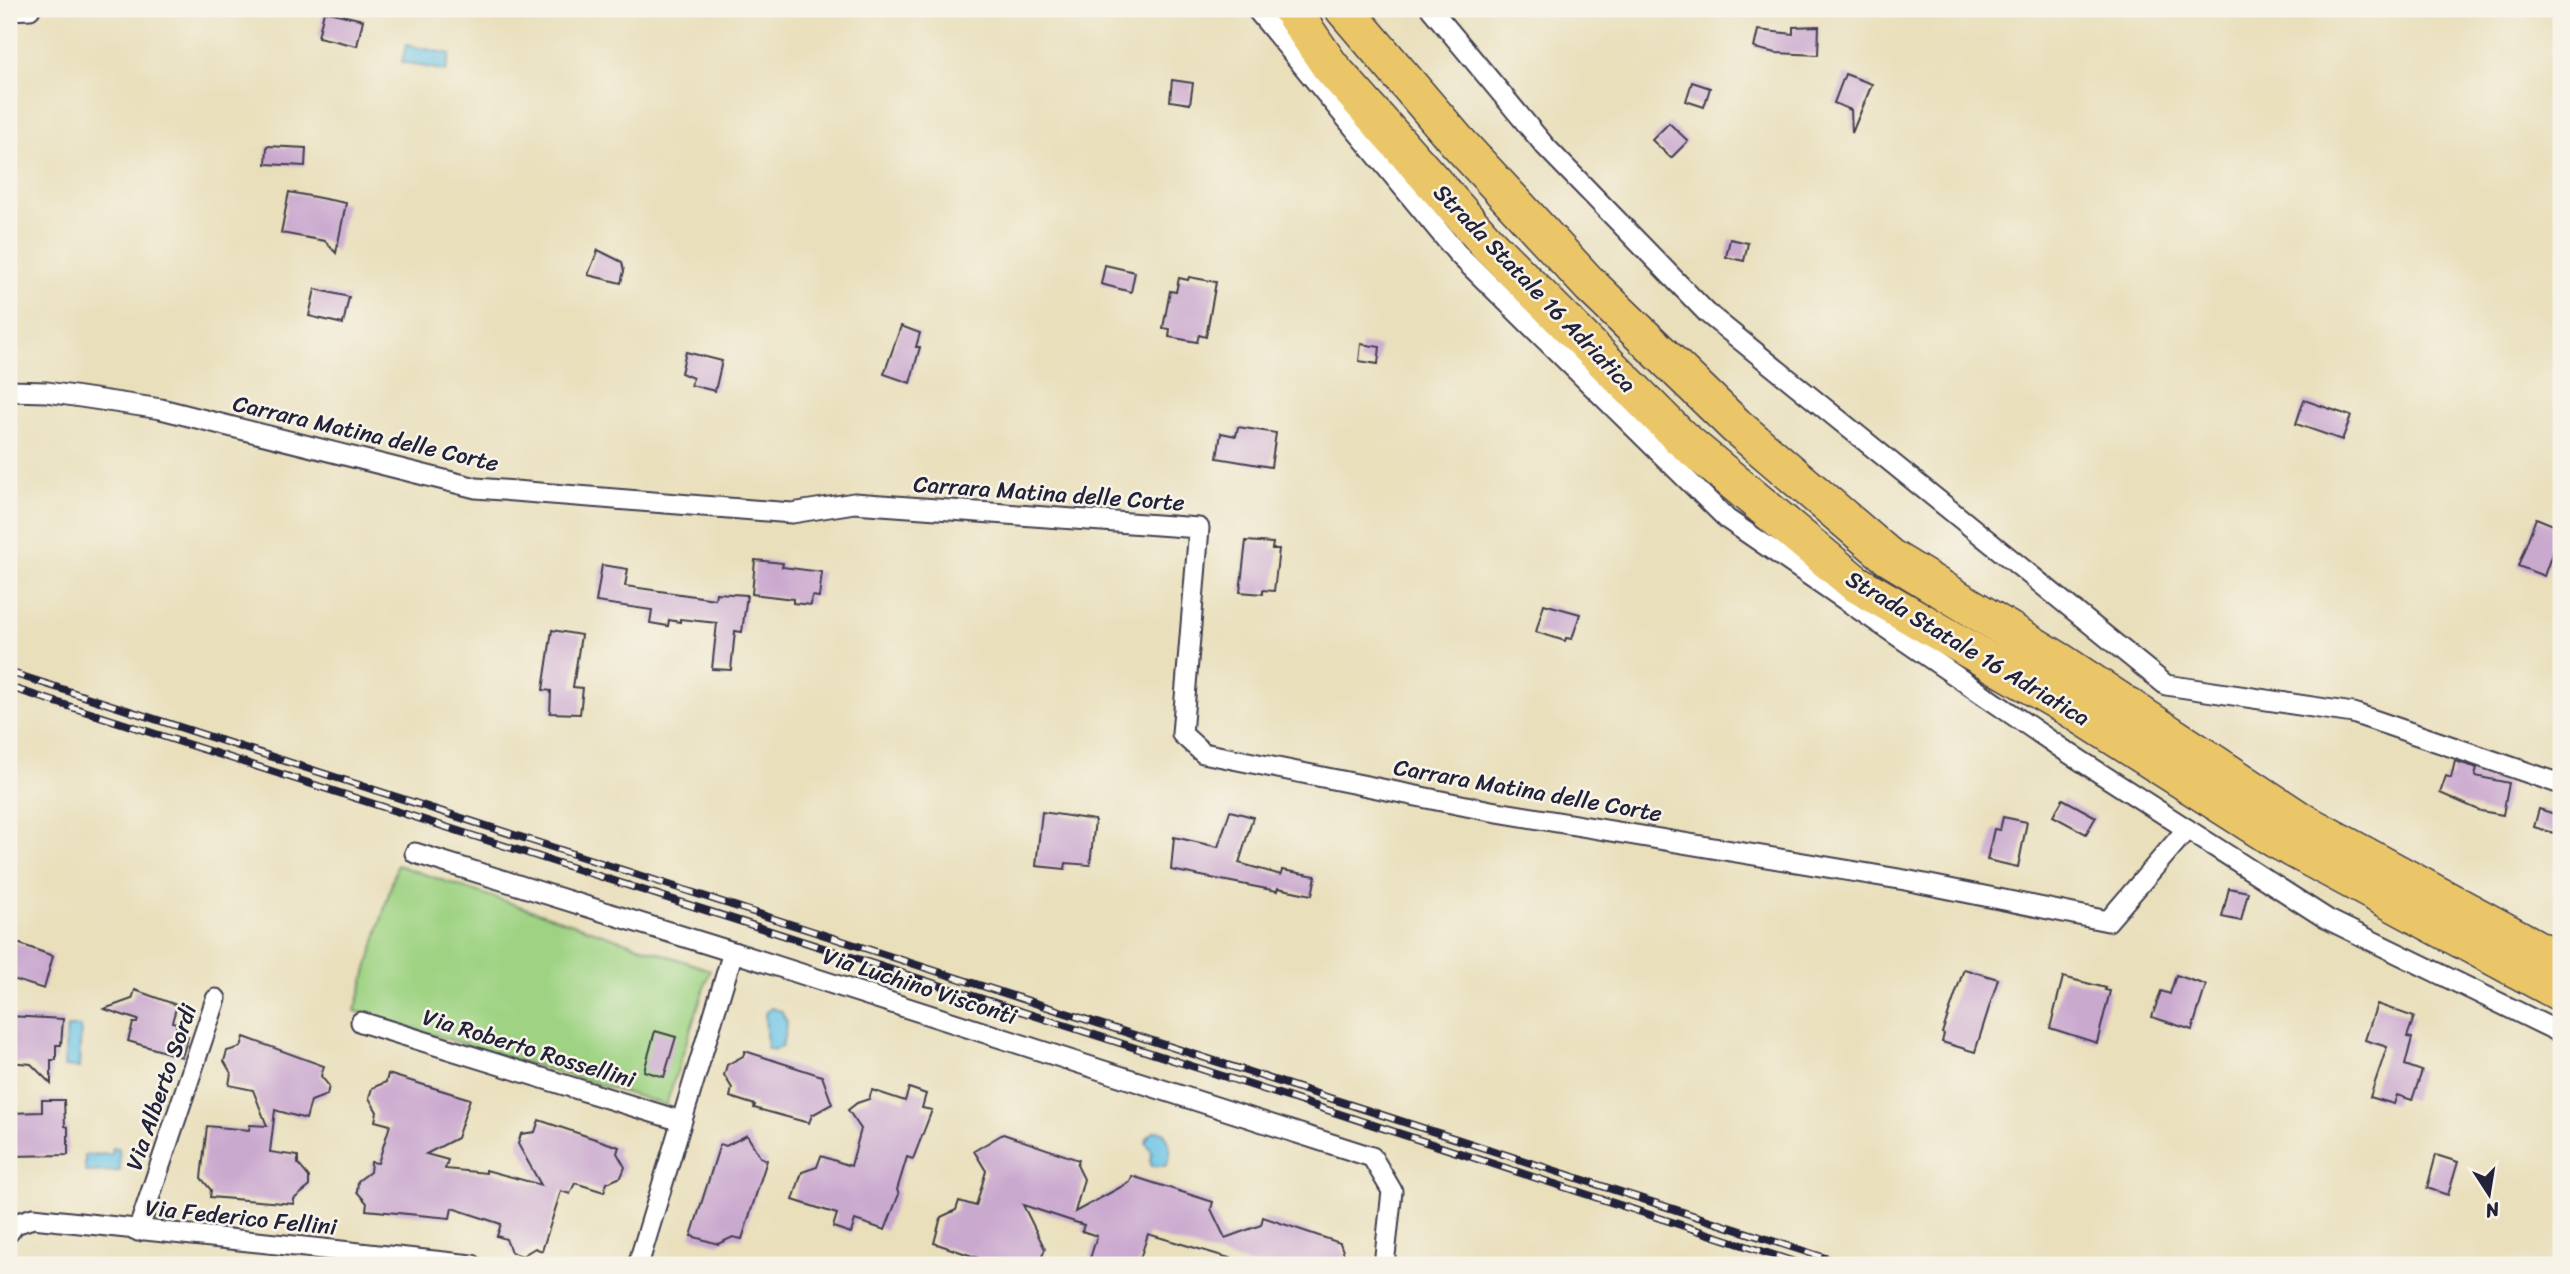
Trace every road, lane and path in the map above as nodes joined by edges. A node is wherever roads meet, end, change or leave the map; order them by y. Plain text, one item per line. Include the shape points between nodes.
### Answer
1 (30, 9) edge
2 (1256, 9) edge
3 (1291, 9) edge
4 (1344, 9) edge
5 (1431, 9) edge
6 (9, 10) edge
7 (9, 391) edge
8 (2561, 784) edge
9 (2187, 829) junction
10 (415, 853) dead end
11 (733, 952) junction
12 (2561, 962) edge
13 (2561, 993) edge
14 (216, 999) dead end
15 (361, 1022) dead end
16 (2561, 1033) edge
17 (681, 1121) junction
18 (138, 1231) junction
19 (9, 1232) edge
20 (472, 1265) edge
21 (638, 1265) edge
22 (1384, 1265) edge

1 - 6 street
2 - 9 street via 1457,253 1727,519
3 - 13 highway, Strada Statale 16 Adriatica via 1330,66 1489,245 1680,437 1854,583 2068,707 2274,839
4 - 12 highway, Strada Statale 16 Adriatica via 1455,139 1590,285 1736,426 1889,556 2059,661 2301,821
5 - 8 street via 1545,146 1707,313 2166,685 2353,713
7 - 9 street, Carrara Matina delle Corte via 161,409 476,488 792,513 854,503 1199,528 1181,734 1203,753 1491,811 1905,880 2108,922
9 - 16 street via 2327,919
10 - 11 street, Via Luchino Visconti
11 - 17 street
11 - 22 street, Via Luchino Visconti via 1371,1157 1392,1191
14 - 18 street, Via Alberto Sordi
15 - 17 street, Via Roberto Rossellini
17 - 21 street
18 - 19 street, Via Federico Fellini via 33,1218 15,1224
18 - 20 street, Via Federico Fellini

